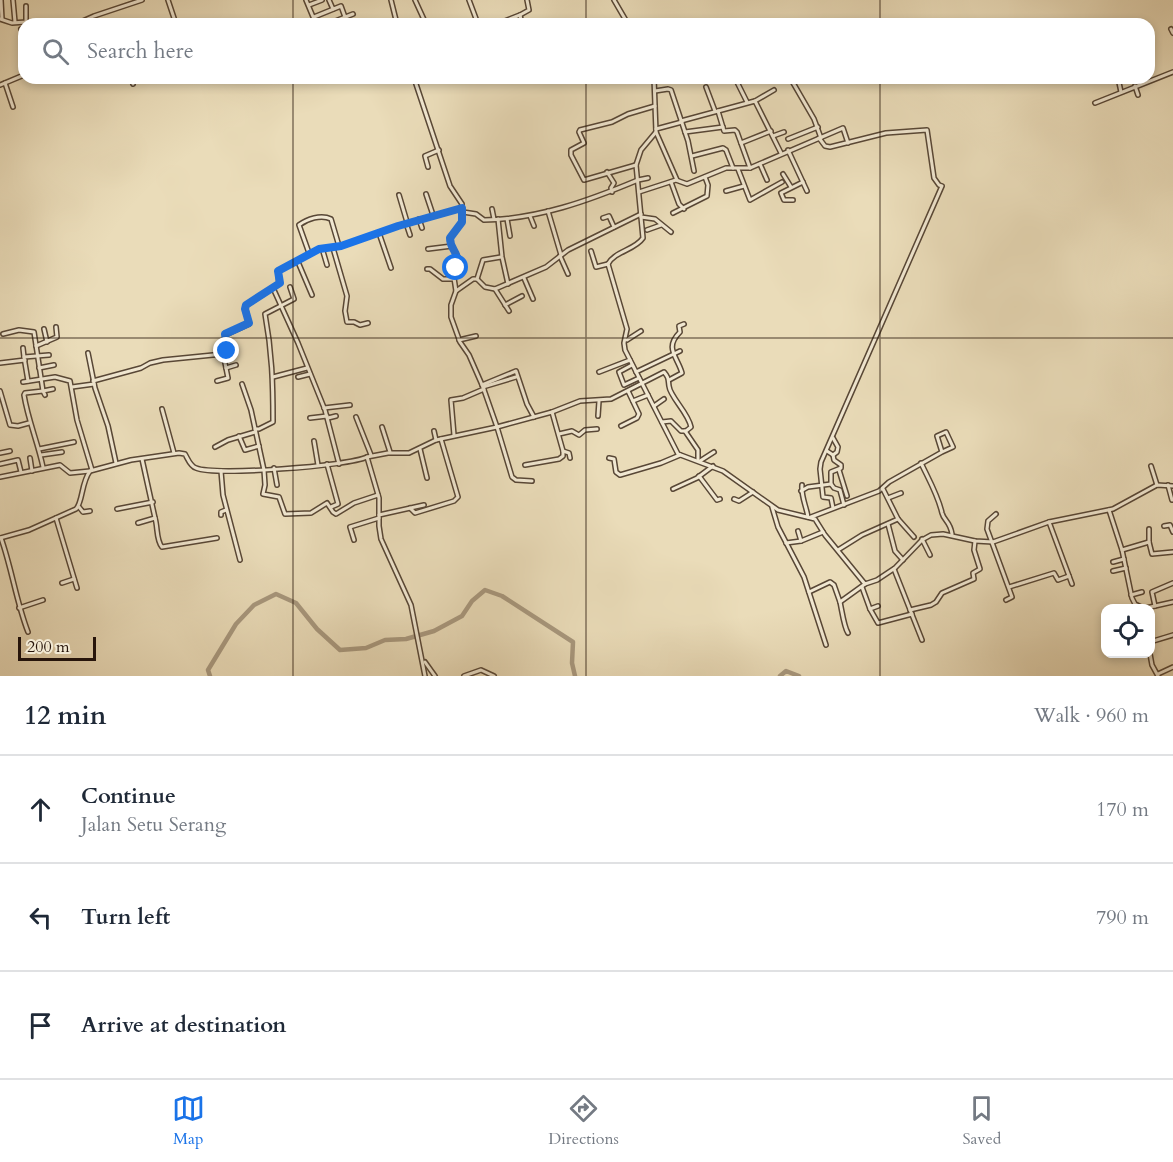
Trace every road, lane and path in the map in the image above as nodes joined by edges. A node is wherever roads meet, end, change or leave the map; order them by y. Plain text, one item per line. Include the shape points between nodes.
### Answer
1 (1, 0) edge
2 (14, 0) edge
3 (142, 0) edge
4 (168, 0) edge
5 (306, 0) edge
6 (322, 0) edge
7 (329, 0) edge
8 (391, 0) edge
9 (415, 0) edge
10 (469, 0) edge
11 (527, 0) edge
12 (614, 0) edge
13 (26, 6) dead end
14 (309, 6) junction
15 (333, 9) junction
16 (353, 14) dead end
17 (520, 15) junction
18 (314, 17) joint
19 (345, 17) joint
20 (27, 18) edge
21 (90, 18) edge
22 (174, 18) edge
23 (396, 18) edge
24 (423, 18) edge
25 (476, 18) edge
26 (512, 18) edge
27 (521, 18) edge
28 (624, 18) edge
29 (1, 20) edge
30 (15, 23) junction
31 (18, 23) edge
32 (1173, 72) edge
33 (18, 78) edge
34 (1155, 79) edge
35 (5, 83) junction
36 (416, 84) edge
37 (654, 84) edge
38 (738, 84) edge
39 (794, 84) edge
40 (1119, 84) edge
41 (1140, 84) edge
42 (0, 85) edge
43 (1135, 86) junction
44 (706, 87) dead end
45 (774, 90) dead end
46 (655, 91) junction
47 (1121, 92) junction
48 (1138, 94) dead end
49 (755, 101) junction
50 (747, 102) junction
51 (1095, 103) dead end
52 (655, 106) junction
53 (13, 107) dead end
54 (717, 111) junction
55 (681, 121) junction
56 (723, 127) junction
57 (818, 127) junction
58 (656, 130) junction
59 (771, 131) junction
60 (685, 132) junction
61 (784, 132) dead end
62 (774, 136) junction
63 (820, 138) junction
64 (788, 139) dead end
65 (741, 142) junction
66 (848, 143) junction
67 (439, 150) junction
68 (788, 150) junction
69 (781, 153) junction
70 (692, 156) junction
71 (760, 164) junction
72 (636, 165) junction
73 (428, 167) dead end
74 (733, 168) junction
75 (750, 168) junction
76 (738, 169) junction
77 (694, 171) dead end
78 (607, 172) junction
79 (783, 174) dead end
80 (705, 177) junction
81 (648, 178) dead end
82 (638, 180) junction
83 (677, 180) junction
84 (767, 180) dead end
85 (671, 182) junction
86 (782, 182) dead end
87 (803, 182) junction
88 (744, 186) junction
89 (791, 187) junction
90 (726, 191) dead end
91 (807, 191) dead end
92 (612, 192) junction
93 (639, 192) junction
94 (426, 194) dead end
95 (399, 195) dead end
96 (793, 200) dead end
97 (492, 209) dead end
98 (684, 209) junction
99 (462, 210) junction
100 (548, 211) junction
101 (673, 213) dead end
102 (433, 215) junction
103 (530, 216) junction
104 (641, 216) junction
105 (603, 218) dead end
106 (419, 219) junction
107 (496, 219) junction
108 (507, 219) junction
109 (406, 223) junction
110 (661, 225) junction
111 (534, 226) dead end
112 (614, 227) junction
113 (422, 228) dead end
114 (648, 230) dead end
115 (671, 232) dead end
116 (379, 233) junction
117 (410, 235) dead end
118 (510, 236) dead end
119 (339, 246) junction
120 (452, 246) junction
121 (333, 248) junction
122 (322, 249) junction
123 (428, 249) dead end
124 (591, 251) dead end
125 (309, 253) junction
126 (560, 256) junction
127 (502, 257) junction
128 (298, 262) junction
129 (327, 264) dead end
130 (608, 264) junction
131 (392, 268) dead end
132 (427, 269) dead end
133 (568, 274) dead end
134 (524, 278) junction
135 (454, 279) junction
136 (477, 279) junction
137 (508, 284) junction
138 (290, 287) dead end
139 (273, 288) junction
140 (495, 289) junction
141 (456, 291) junction
142 (312, 295) dead end
143 (522, 296) dead end
144 (533, 299) dead end
145 (506, 305) junction
146 (281, 307) junction
147 (509, 311) dead end
148 (368, 323) dead end
149 (684, 324) dead end
150 (56, 327) dead end
151 (44, 328) dead end
152 (641, 331) dead end
153 (3, 334) dead end
154 (476, 336) dead end
155 (459, 340) junction
156 (625, 341) junction
157 (47, 342) junction
158 (36, 346) junction
159 (23, 348) dead end
160 (680, 351) dead end
161 (88, 353) dead end
162 (224, 354) junction
163 (674, 354) junction
164 (49, 355) dead end
165 (37, 356) junction
166 (24, 358) junction
167 (630, 360) junction
168 (0, 363) edge
169 (54, 365) dead end
170 (236, 365) dead end
171 (632, 365) junction
172 (39, 368) junction
173 (226, 368) junction
174 (307, 368) junction
175 (599, 372) dead end
176 (636, 372) junction
177 (310, 374) junction
178 (273, 377) junction
179 (298, 377) dead end
180 (516, 377) dead end
181 (639, 378) junction
182 (41, 380) junction
183 (669, 380) junction
184 (28, 381) junction
185 (216, 381) dead end
186 (23, 382) dead end
187 (93, 382) junction
188 (242, 384) dead end
189 (642, 384) junction
190 (72, 387) junction
191 (483, 387) junction
192 (53, 389) dead end
193 (0, 391) edge
194 (628, 391) junction
195 (44, 393) junction
196 (648, 395) junction
197 (664, 399) dead end
198 (1, 400) edge
199 (599, 401) junction
200 (633, 401) junction
201 (350, 405) dead end
202 (654, 406) junction
203 (2, 407) edge
204 (324, 408) junction
205 (162, 409) dead end
206 (552, 412) junction
207 (336, 416) dead end
208 (598, 416) dead end
209 (328, 417) junction
210 (356, 417) dead end
211 (534, 417) junction
212 (310, 418) dead end
213 (662, 422) junction
214 (29, 423) junction
215 (621, 426) dead end
216 (382, 427) dead end
217 (497, 427) junction
218 (597, 429) dead end
219 (256, 430) junction
220 (685, 431) junction
221 (434, 432) dead end
222 (559, 434) junction
223 (454, 435) junction
224 (239, 436) junction
225 (833, 438) junction
226 (441, 439) junction
227 (436, 440) junction
228 (314, 441) dead end
229 (74, 442) dead end
230 (215, 447) dead end
231 (259, 447) junction
232 (39, 449) junction
233 (420, 449) junction
234 (10, 451) dead end
235 (563, 451) junction
236 (827, 451) junction
237 (62, 452) dead end
238 (390, 452) junction
239 (942, 452) junction
240 (0, 453) edge
241 (174, 453) junction
242 (714, 453) dead end
243 (834, 454) junction
244 (41, 455) junction
245 (680, 455) junction
246 (369, 456) junction
247 (30, 458) dead end
248 (142, 458) junction
249 (570, 458) dead end
250 (609, 458) dead end
251 (699, 461) junction
252 (116, 463) junction
253 (921, 463) junction
254 (0, 464) edge
255 (327, 464) junction
256 (339, 464) junction
257 (318, 465) junction
258 (525, 465) dead end
259 (712, 466) junction
260 (1151, 466) dead end
261 (43, 467) junction
262 (274, 468) junction
263 (264, 470) junction
264 (839, 470) junction
265 (32, 471) junction
266 (91, 471) junction
267 (221, 471) junction
268 (21, 473) junction
269 (699, 476) junction
270 (0, 477) edge
271 (427, 478) dead end
272 (532, 480) dead end
273 (831, 484) junction
274 (277, 485) dead end
275 (802, 485) dead end
276 (821, 485) junction
277 (1157, 485) junction
278 (1168, 485) junction
279 (1173, 486) edge
280 (673, 489) dead end
281 (883, 489) junction
282 (801, 491) junction
283 (753, 492) junction
284 (901, 493) dead end
285 (378, 495) junction
286 (847, 496) dead end
287 (888, 498) junction
288 (720, 499) dead end
289 (734, 499) dead end
290 (1172, 500) edge
291 (153, 502) junction
292 (424, 505) dead end
293 (844, 505) junction
294 (79, 507) junction
295 (330, 507) junction
296 (772, 507) junction
297 (410, 508) junction
298 (833, 508) junction
299 (117, 509) dead end
300 (226, 510) junction
301 (1109, 510) junction
302 (90, 511) dead end
303 (996, 514) dead end
304 (220, 515) dead end
305 (379, 517) junction
306 (809, 517) junction
307 (56, 518) junction
308 (155, 518) junction
309 (898, 519) junction
310 (138, 522) dead end
311 (1049, 522) junction
312 (888, 524) junction
313 (1164, 526) dead end
314 (1149, 529) dead end
315 (798, 531) dead end
316 (823, 532) junction
317 (1173, 532) edge
318 (952, 535) junction
319 (914, 537) dead end
320 (0, 538) edge
321 (217, 538) dead end
322 (922, 539) junction
323 (354, 540) dead end
324 (801, 541) junction
325 (975, 541) junction
326 (993, 542) junction
327 (1149, 542) junction
328 (786, 543) junction
329 (837, 550) junction
330 (1122, 550) junction
331 (1173, 552) edge
332 (930, 555) dead end
333 (240, 560) dead end
334 (903, 560) junction
335 (1124, 560) junction
336 (1113, 562) dead end
337 (1126, 568) junction
338 (894, 569) junction
339 (1113, 571) dead end
340 (1069, 576) junction
341 (74, 579) junction
342 (1173, 583) edge
343 (62, 584) dead end
344 (1072, 584) dead end
345 (864, 586) junction
346 (1009, 587) junction
347 (77, 588) dead end
348 (808, 592) junction
349 (1142, 592) dead end
350 (1131, 595) junction
351 (43, 600) dead end
352 (1006, 600) dead end
353 (840, 602) junction
354 (1173, 602) edge
355 (1135, 604) edge
356 (1155, 604) edge
357 (878, 606) dead end
358 (1155, 606) edge
359 (19, 609) junction
360 (870, 609) junction
361 (911, 612) junction
362 (28, 632) dead end
363 (848, 633) dead end
364 (1173, 635) edge
365 (922, 640) dead end
366 (1155, 640) edge
367 (826, 645) dead end
368 (1151, 658) edge
369 (423, 661) junction
370 (1173, 667) edge
371 (1158, 675) edge
372 (426, 676) edge
373 (435, 676) edge
374 (464, 676) edge
375 (494, 676) edge

1 - 29 street
2 - 30 street
3 - 21 street
4 - 22 street
5 - 14 street
6 - 14 street
7 - 15 street
8 - 23 street
9 - 24 street
10 - 25 street
11 - 17 street via 530,10
12 - 28 street
13 - 20 street
14 - 18 street
15 - 18 street
15 - 19 street via 341,6
16 - 19 street
17 - 26 street
17 - 27 street
29 - 30 street
30 - 31 street
32 - 34 street
33 - 35 street
35 - 42 street
35 - 53 street
36 - 67 street
37 - 46 street
38 - 50 street
39 - 57 street
40 - 47 street
41 - 43 street
43 - 47 street
43 - 48 street
44 - 54 street
45 - 49 street
46 - 52 street
46 - 55 street via 670,90
47 - 51 street
49 - 50 street
49 - 59 street
50 - 54 street
52 - 58 street
52 - 78 street via 579,130 584,143 570,152 582,179
54 - 55 street
54 - 56 street
55 - 58 street
55 - 60 street
56 - 60 street
56 - 65 street via 725,132 736,131
57 - 63 street
57 - 64 street
58 - 72 street via 641,150
58 - 83 street
59 - 62 street
59 - 65 street
60 - 70 street
61 - 62 street
62 - 69 street
63 - 66 street via 828,147
63 - 66 street via 843,128
63 - 68 street
65 - 75 street
66 - 225 street via 886,133 927,130 934,178 942,186
67 - 73 street via 425,156
67 - 99 street
68 - 69 street
68 - 87 street
69 - 71 street
70 - 74 street via 723,148
70 - 77 street
71 - 75 street
71 - 84 street
72 - 78 street
72 - 82 street
74 - 76 street
74 - 80 street
75 - 76 street
76 - 88 street
78 - 92 street via 614,183
79 - 89 street
80 - 83 street via 686,184
80 - 98 street via 707,196
81 - 82 street
82 - 92 street
82 - 93 street
83 - 85 street
85 - 93 street
85 - 98 street
86 - 88 street via 750,200
87 - 89 street
87 - 91 street
88 - 90 street
89 - 96 street via 781,195 784,200
92 - 100 street
93 - 104 street
94 - 102 street
95 - 109 street
97 - 107 street
98 - 101 street
99 - 102 street
99 - 107 street via 484,220
99 - 120 street via 462,222 450,238
100 - 103 street
100 - 126 street
102 - 106 street
103 - 108 street
103 - 111 street
104 - 110 street
104 - 112 street
104 - 130 street via 642,240
105 - 112 street via 609,216
106 - 109 street
106 - 113 street
107 - 108 street
107 - 127 street
108 - 118 street
109 - 116 street
109 - 117 street
110 - 114 street
110 - 115 street
112 - 126 street
116 - 119 street
116 - 131 street
119 - 121 street
119 - 125 street via 331,219 315,217 299,225
120 - 123 street
120 - 135 street via 458,257
121 - 122 street
121 - 148 street via 347,296 347,322
122 - 125 street
122 - 129 street
124 - 130 street via 595,267
125 - 128 street
126 - 133 street
126 - 134 street
127 - 136 street via 483,261
127 - 137 street
128 - 139 street via 278,271 280,282
128 - 142 street
130 - 156 street via 627,329
132 - 135 street via 443,279
134 - 137 street
134 - 144 street
135 - 141 street
136 - 140 street via 485,287
136 - 141 street
137 - 140 street
138 - 146 street via 295,299
139 - 146 street
139 - 162 street via 245,306 249,323 225,334
140 - 145 street
141 - 155 street via 450,314
143 - 145 street
145 - 147 street
146 - 174 street
146 - 178 street via 265,315
149 - 163 street via 671,342
150 - 157 street via 58,336
151 - 157 street
152 - 156 street
153 - 158 street via 33,332
154 - 155 street
155 - 191 street
156 - 167 street
157 - 158 street
158 - 165 street
159 - 166 street
160 - 163 street
161 - 187 street
162 - 173 street
162 - 187 street via 163,360
163 - 176 street
163 - 183 street via 682,373
164 - 165 street
165 - 166 street
165 - 172 street
166 - 168 street
166 - 184 street
167 - 171 street
167 - 175 street
169 - 172 street
170 - 173 street
171 - 176 street
171 - 181 street via 619,372 624,385
172 - 182 street
173 - 185 street via 228,378
174 - 177 street
174 - 178 street
176 - 181 street
177 - 179 street
177 - 204 street
178 - 219 street via 273,422
180 - 191 street
181 - 189 street
182 - 184 street
182 - 190 street via 65,378
182 - 195 street
183 - 189 street via 664,372
183 - 220 street via 669,389 691,423
184 - 186 street
187 - 190 street
187 - 252 street
188 - 219 street
189 - 194 street
189 - 196 street
190 - 266 street
191 - 211 street via 517,371
191 - 217 street
191 - 223 street via 451,400
192 - 195 street
193 - 198 street
194 - 199 street
194 - 200 street
195 - 214 street via 24,394
196 - 200 street
196 - 202 street
197 - 202 street
198 - 203 street
199 - 206 street via 580,401
199 - 208 street
200 - 215 street via 639,416
201 - 204 street
202 - 213 street
203 - 214 street via 10,426
204 - 209 street
205 - 241 street
206 - 211 street
206 - 222 street
207 - 209 street
209 - 212 street
209 - 256 street
210 - 246 street
211 - 217 street
213 - 220 street via 671,421
213 - 245 street
214 - 232 street
216 - 238 street
217 - 223 street
217 - 272 street via 512,477
218 - 222 street via 579,435 572,431
219 - 224 street
219 - 231 street
220 - 251 street via 698,450
221 - 227 street
222 - 235 street
223 - 226 street
224 - 230 street
224 - 231 street via 245,450
225 - 236 street
225 - 243 street via 838,447
226 - 227 street
226 - 297 street via 458,497 421,513
227 - 233 street
228 - 257 street
229 - 232 street
231 - 263 street
232 - 244 street
233 - 238 street
233 - 271 street
234 - 240 street
235 - 249 street
235 - 258 street via 559,459
236 - 243 street
236 - 276 street via 820,470
237 - 244 street
238 - 246 street
239 - 239 street via 953,447 946,432 937,436
239 - 253 street
241 - 248 street
241 - 267 street via 185,454 196,468
242 - 251 street
243 - 264 street
244 - 261 street
245 - 250 street via 620,475 614,459
245 - 251 street
246 - 256 street
246 - 285 street
247 - 265 street
248 - 252 street
248 - 291 street
251 - 259 street
252 - 266 street
253 - 281 street
253 - 318 street
254 - 268 street via 18,460
255 - 256 street
255 - 257 street
255 - 295 street via 338,504
257 - 262 street
259 - 269 street
259 - 283 street
260 - 277 street
261 - 265 street
261 - 266 street via 60,465 70,472
262 - 263 street
262 - 274 street
263 - 267 street
263 - 295 street via 263,494 279,497 285,513 311,513 325,503
264 - 273 street via 831,472
264 - 286 street
265 - 268 street
266 - 294 street via 82,488
267 - 300 street
268 - 270 street
269 - 280 street
269 - 288 street
273 - 276 street
273 - 293 street via 840,490
275 - 282 street
276 - 282 street
276 - 298 street via 823,497 831,498
277 - 278 street
277 - 301 street
278 - 279 street
278 - 290 street
281 - 287 street
281 - 293 street
282 - 306 street
283 - 289 street via 739,501
283 - 296 street
284 - 287 street
285 - 295 street via 336,514
285 - 305 street
287 - 309 street
291 - 299 street
291 - 308 street
292 - 297 street
293 - 298 street
294 - 302 street via 83,512
294 - 307 street
296 - 306 street
296 - 328 street
297 - 305 street
298 - 306 street
300 - 304 street
300 - 333 street
301 - 311 street
301 - 330 street
303 - 326 street via 988,521 987,529
305 - 323 street via 350,527
305 - 369 street via 381,539 407,596
306 - 316 street via 818,522
307 - 320 street
307 - 341 street
308 - 310 street
308 - 321 street via 162,547
309 - 312 street
309 - 319 street
311 - 326 street
311 - 340 street
312 - 329 street
312 - 334 street via 895,551
313 - 317 street via 1170,525
314 - 327 street
315 - 324 street
316 - 324 street
316 - 329 street
318 - 322 street
318 - 325 street
320 - 359 street via 11,567
322 - 332 street
322 - 334 street
324 - 328 street
325 - 326 street
325 - 361 street via 980,569 973,573 974,579 942,592 936,602
326 - 346 street
327 - 330 street
327 - 331 street via 1152,554
328 - 348 street
329 - 345 street
330 - 335 street
334 - 338 street
335 - 336 street
335 - 337 street
337 - 339 street
337 - 350 street
338 - 345 street
338 - 361 street
340 - 344 street
340 - 346 street via 1058,580 1054,573
341 - 343 street
341 - 347 street
342 - 356 street via 1152,592
345 - 353 street
345 - 360 street
346 - 352 street via 1012,597
348 - 353 street via 830,582
348 - 367 street
349 - 350 street
350 - 355 street
351 - 359 street
353 - 363 street
354 - 358 street
357 - 360 street
359 - 362 street
360 - 361 street via 879,623
361 - 365 street
364 - 366 street
368 - 371 street
369 - 372 street
369 - 373 street
370 - 371 street
374 - 375 street via 481,670

